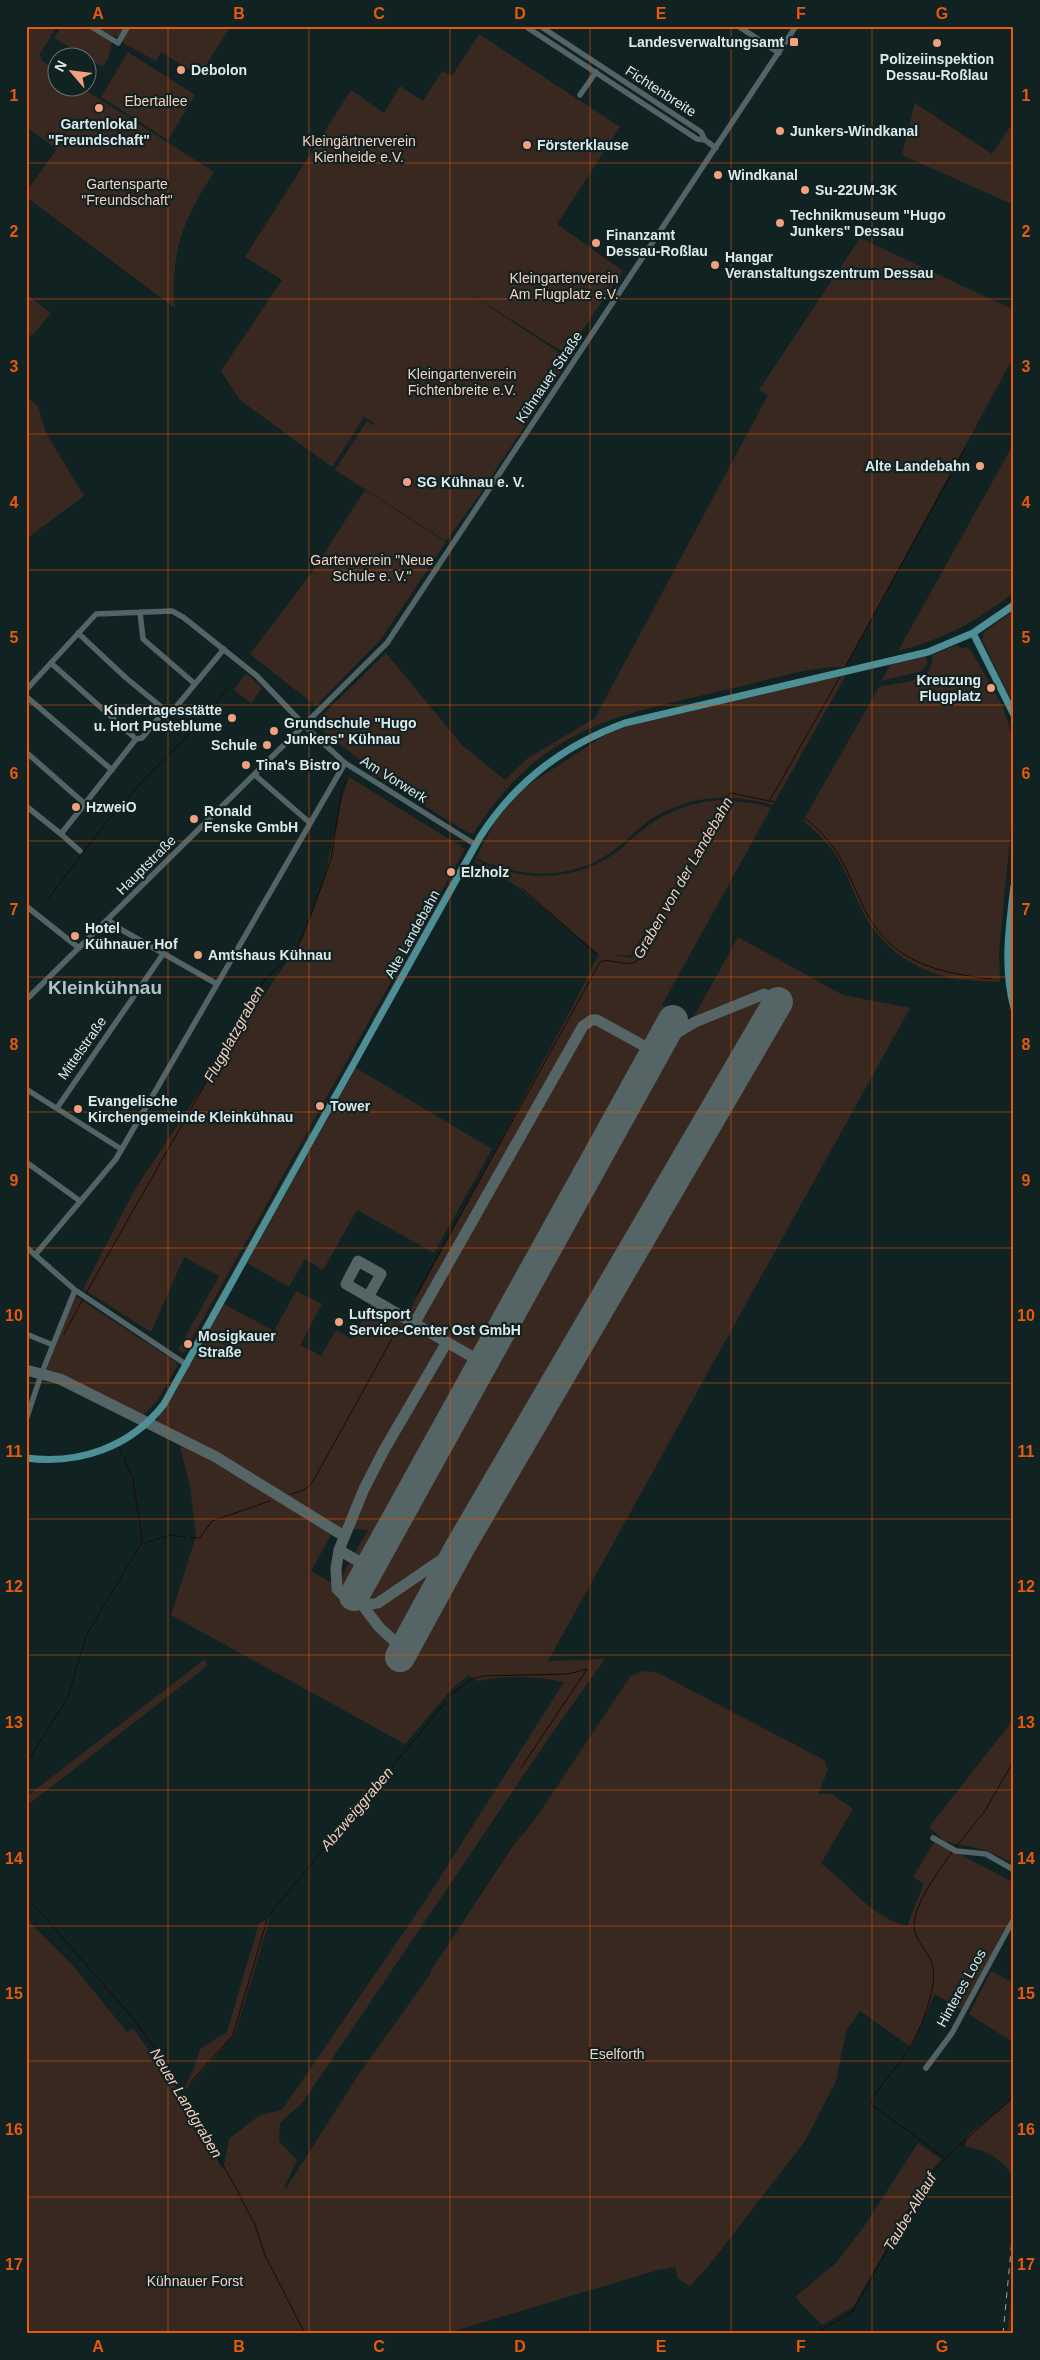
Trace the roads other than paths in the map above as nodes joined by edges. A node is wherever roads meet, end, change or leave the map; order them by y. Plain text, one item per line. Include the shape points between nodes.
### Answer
1 (90, 26) edge
2 (128, 26) edge
3 (525, 26) edge
4 (540, 26) edge
5 (738, 26) edge
6 (796, 26) edge
7 (777, 52) junction
8 (600, 66) junction
9 (595, 73) junction
10 (580, 95) dead end
11 (705, 140) junction
12 (716, 148) junction
13 (1014, 605) edge
14 (140, 612) junction
15 (78, 633) junction
16 (972, 633) junction
17 (224, 649) junction
18 (51, 663) junction
19 (195, 684) junction
20 (26, 690) edge
21 (27, 698) edge
22 (165, 710) junction
23 (1014, 715) edge
24 (305, 726) junction
25 (136, 739) junction
26 (26, 752) edge
27 (345, 763) junction
28 (112, 770) junction
29 (255, 775) junction
30 (85, 804) junction
31 (26, 806) edge
32 (310, 823) junction
33 (61, 834) junction
34 (476, 845) junction
35 (80, 851) dead end
36 (1014, 886) edge
37 (26, 906) edge
38 (108, 920) junction
39 (79, 948) junction
40 (163, 954) junction
41 (217, 984) junction
42 (26, 1000) edge
43 (1014, 1008) edge
44 (26, 1088) edge
45 (57, 1108) junction
46 (121, 1149) junction
47 (26, 1162) edge
48 (80, 1201) junction
49 (26, 1247) edge
50 (35, 1255) junction
51 (75, 1290) junction
52 (26, 1334) edge
53 (53, 1345) junction
54 (187, 1365) junction
55 (26, 1420) edge
56 (26, 1458) edge
57 (933, 1838) dead end
58 (1014, 1870) edge
59 (1014, 1918) edge
60 (926, 2068) dead end

1 - 2 street via 118,43
3 - 9 street, Fichtenbreite
4 - 8 street, Fichtenbreite
5 - 7 street
6 - 7 street, Kühnauer Straße
7 - 12 street, Kühnauer Straße
8 - 9 street
8 - 11 street, Fichtenbreite via 701,132
9 - 10 street
9 - 11 street, Fichtenbreite via 697,139
11 - 12 street, Fichtenbreite
12 - 24 street, Kühnauer Straße via 390,639
13 - 16 main road, Alte Landebahn
14 - 15 street, Am Vorwerk via 98,613
14 - 17 street, Am Vorwerk via 177,613
14 - 19 street via 143,639
15 - 18 street, Am Vorwerk
15 - 22 street
16 - 23 main road
16 - 34 main road, Alte Landebahn via 936,650 652,716 593,735 560,754 525,782 498,811
17 - 19 street
17 - 24 street, Am Vorwerk via 266,684
18 - 20 street, Am Vorwerk
18 - 25 street
19 - 22 street via 171,713
21 - 28 street
22 - 25 street via 142,738
24 - 27 street, Am Vorwerk
24 - 29 street, Hauptstraße
25 - 28 street
26 - 30 street
27 - 32 street
27 - 34 street, Am Vorwerk
28 - 30 street
29 - 32 street
29 - 38 street, Hauptstraße
30 - 33 street
31 - 33 street
32 - 41 street
33 - 35 street
34 - 54 main road, Alte Landebahn
36 - 43 main road via 1008,954
37 - 39 street
38 - 39 street, Hauptstraße
38 - 40 street
39 - 42 street, Hauptstraße
40 - 41 street
40 - 45 street, Mittelstraße
41 - 46 street
44 - 45 street
45 - 46 street
46 - 48 street
47 - 48 street
48 - 50 street
49 - 50 street
50 - 51 street
51 - 53 street
51 - 54 street
52 - 53 street
53 - 55 street
54 - 56 main road, Alte Landebahn via 156,1413 119,1443 77,1457
57 - 58 street via 956,1851 986,1854
59 - 60 street, Hinteres Loos via 952,2033

